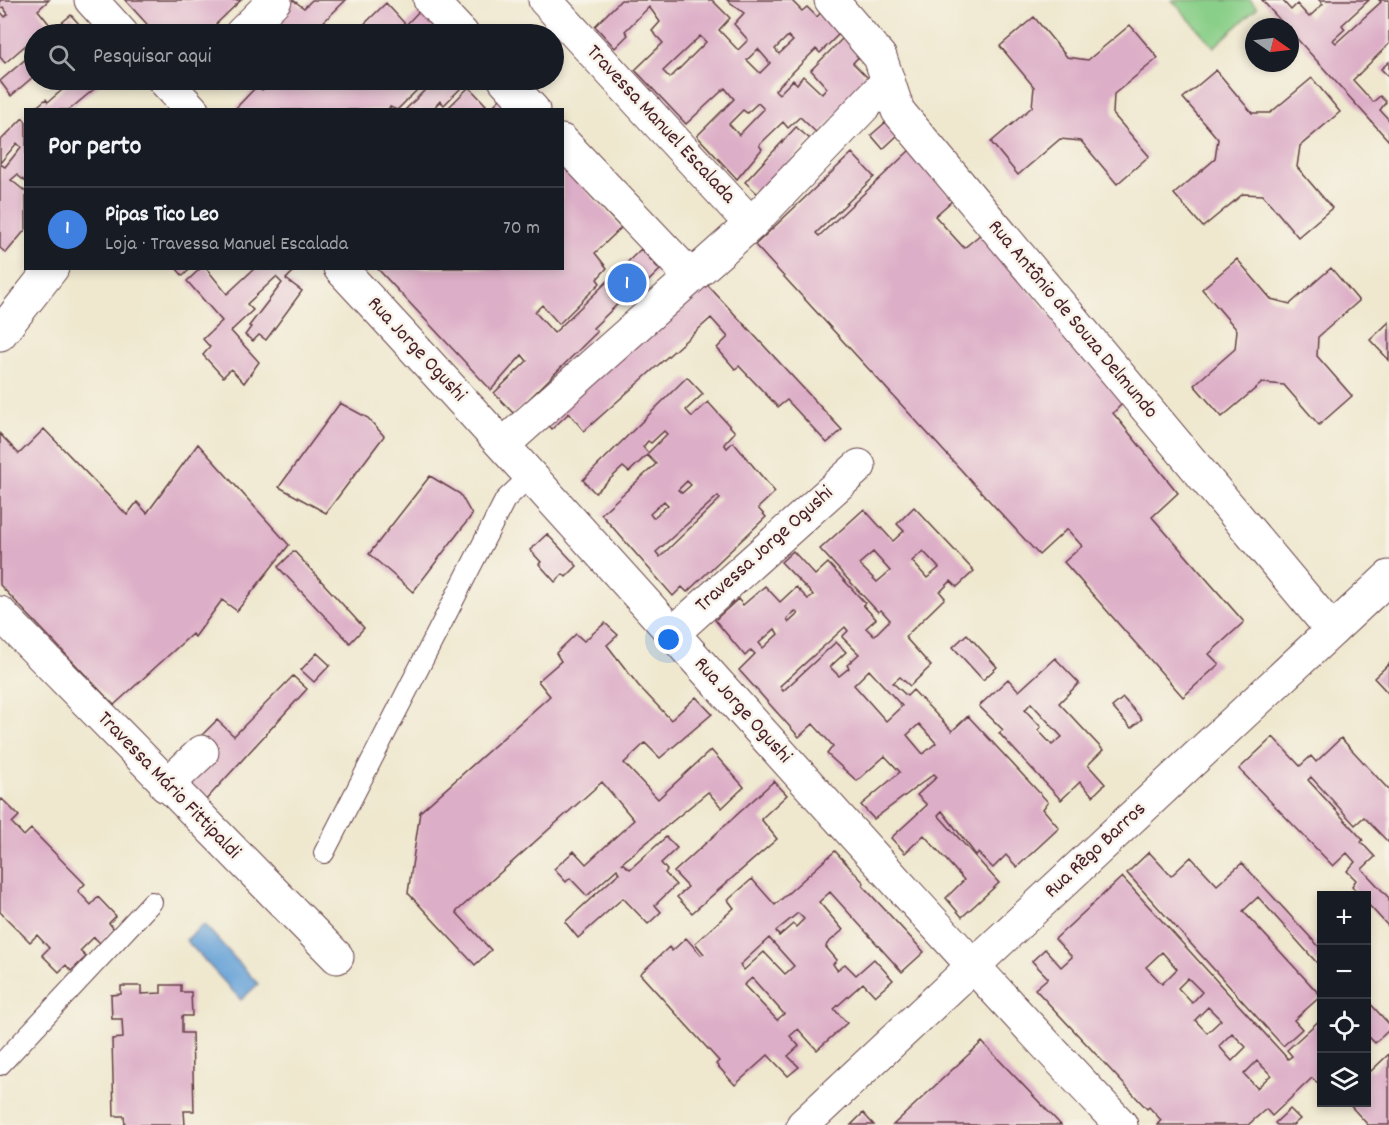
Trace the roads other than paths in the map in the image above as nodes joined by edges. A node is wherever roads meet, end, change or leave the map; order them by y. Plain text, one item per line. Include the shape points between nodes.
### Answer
1 (91, 0) edge
2 (275, 0) edge
3 (430, 0) edge
4 (544, 0) edge
5 (831, 0) edge
6 (113, 24) edge
7 (251, 24) edge
8 (453, 24) edge
9 (888, 81) junction
10 (514, 90) edge
11 (531, 108) edge
12 (564, 143) edge
13 (751, 224) junction
14 (49, 270) edge
15 (342, 270) edge
16 (691, 278) junction
17 (11, 299) edge
18 (0, 334) edge
19 (504, 444) junction
20 (859, 466) dead end
21 (531, 475) junction
22 (1389, 577) edge
23 (0, 613) edge
24 (1332, 630) junction
25 (672, 634) junction
26 (202, 752) dead end
27 (166, 786) junction
28 (324, 853) dead end
29 (152, 902) dead end
30 (337, 957) dead end
31 (972, 966) junction
32 (0, 1065) edge
33 (803, 1125) edge
34 (1121, 1125) edge

1 - 6 street
2 - 7 street
3 - 8 street
4 - 13 street, Travessa Manuel Escalada
5 - 9 street, Rua Antônio de Souza Delmundo via 880,57
9 - 13 street, Travessa Manuel Escalada
9 - 24 street, Rua Antônio de Souza Delmundo via 897,111
10 - 11 street
12 - 16 street
13 - 16 street, Travessa Manuel Escalada
14 - 17 street
15 - 19 street, Rua Jorge Ogushi
16 - 19 street, Travessa Manuel Escalada
17 - 18 street
19 - 21 street, Rua Jorge Ogushi
20 - 25 street, Travessa Jorge Ogushi
21 - 25 street, Rua Jorge Ogushi
21 - 28 lane via 505,500
22 - 24 street, Rua Rêgo Barros
23 - 27 street, Travessa Mário Fittipaldi
24 - 31 street, Rua Rêgo Barros
25 - 31 street, Rua Jorge Ogushi
26 - 27 street
27 - 30 street, Travessa Mário Fittipaldi
29 - 32 lane
31 - 33 street, Rua Rêgo Barros
31 - 34 street, Rua Jorge Ogushi

